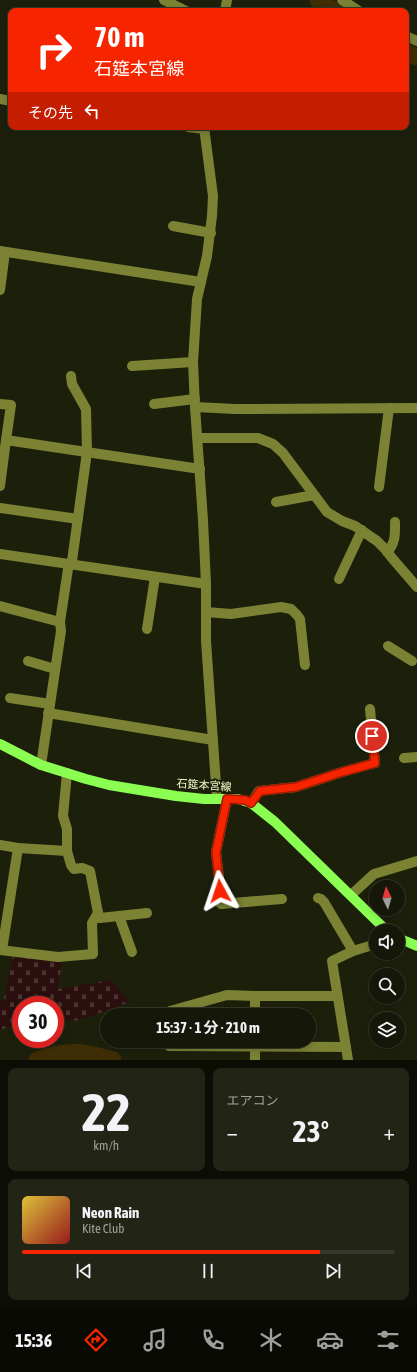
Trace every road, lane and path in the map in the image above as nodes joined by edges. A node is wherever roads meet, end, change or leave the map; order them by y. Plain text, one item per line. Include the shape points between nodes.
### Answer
1 (164, 0) edge
2 (342, 0) edge
3 (180, 8) edge
4 (354, 8) edge
5 (204, 130) edge
6 (173, 226) dead end
7 (211, 233) junction
8 (3, 251) edge
9 (201, 282) junction
10 (0, 290) edge
11 (193, 362) junction
12 (132, 366) dead end
13 (70, 376) dead end
14 (195, 403) junction
15 (0, 404) edge
16 (154, 404) dead end
17 (389, 408) junction
18 (417, 408) edge
19 (198, 438) junction
20 (6, 440) junction
21 (87, 452) junction
22 (200, 469) junction
23 (0, 486) edge
24 (379, 487) dead end
25 (314, 495) junction
26 (276, 502) dead end
27 (0, 508) edge
28 (78, 520) junction
29 (395, 522) dead end
30 (362, 530) junction
31 (388, 552) junction
32 (0, 554) edge
33 (70, 565) junction
34 (155, 577) junction
35 (339, 579) dead end
36 (206, 584) junction
37 (417, 587) edge
38 (0, 606) edge
39 (206, 612) junction
40 (60, 622) junction
41 (147, 628) dead end
42 (388, 646) dead end
43 (28, 661) dead end
44 (415, 661) edge
45 (305, 665) dead end
46 (55, 669) junction
47 (10, 698) dead end
48 (49, 709) junction
49 (370, 709) dead end
50 (213, 740) junction
51 (0, 744) edge
52 (417, 757) edge
53 (404, 758) dead end
54 (41, 765) junction
55 (67, 773) junction
56 (222, 799) junction
57 (251, 803) junction
58 (0, 846) edge
59 (18, 848) junction
60 (68, 851) junction
61 (417, 861) edge
62 (351, 895) junction
63 (318, 898) dead end
64 (282, 899) dead end
65 (147, 913) dead end
66 (98, 914) junction
67 (119, 916) junction
68 (380, 924) edge
69 (405, 941) edge
70 (369, 946) edge
71 (417, 946) edge
72 (1, 950) edge
73 (353, 951) junction
74 (132, 952) dead end
75 (255, 996) junction
76 (337, 996) junction
77 (181, 1008) edge
78 (255, 1008) edge
79 (316, 1046) edge
80 (346, 1047) junction
81 (255, 1048) edge
82 (255, 1060) edge
83 (348, 1060) edge

1 - 3 street
2 - 4 street
5 - 7 street via 213,196
6 - 7 street
7 - 9 street
8 - 9 street
8 - 10 street
9 - 11 street via 197,299
11 - 12 street
11 - 14 street
13 - 21 street via 86,409
14 - 16 street
14 - 17 street via 235,409
14 - 19 street
15 - 20 street via 11,405
17 - 18 street
17 - 24 street
19 - 22 street
19 - 25 street via 258,438 273,444 283,453
20 - 21 street
20 - 23 street
21 - 22 street
21 - 28 street
22 - 36 street
25 - 26 street
25 - 30 street via 327,512
27 - 28 street
28 - 33 street
29 - 31 street via 394,543
30 - 31 street
30 - 35 street
31 - 37 street
32 - 33 street
33 - 34 street
33 - 40 street
34 - 36 street
34 - 41 street
36 - 39 street
38 - 40 street
39 - 45 street via 231,614 281,607 291,609 300,619
39 - 50 street
40 - 46 street
42 - 44 street
43 - 46 street
46 - 48 street
47 - 48 street
48 - 50 street
48 - 54 street
49 - 57 street via 375,763 296,787 260,791
50 - 56 street
51 - 54 main road, 石筵本宮線
52 - 53 street
54 - 55 main road, 石筵本宮線
55 - 56 main road, 石筵本宮線 via 109,785 176,796
55 - 60 street via 63,816 67,829
56 - 57 main road, 石筵本宮線 via 245,800
56 - 64 street via 216,852 221,904
57 - 62 main road, 石筵本宮線 via 275,822
58 - 59 street
59 - 60 street
59 - 72 street
60 - 66 street via 74,868 90,871
61 - 62 street via 374,874
62 - 68 main road, 石筵本宮線
63 - 73 street via 324,902
65 - 67 street
66 - 67 street via 100,918
66 - 72 street via 92,923 93,954 58,956
67 - 74 street
69 - 71 main road
70 - 73 street
73 - 76 street via 332,961
75 - 76 street
75 - 77 street via 227,995
75 - 78 street
76 - 80 street
79 - 80 street
80 - 83 street
81 - 82 street

